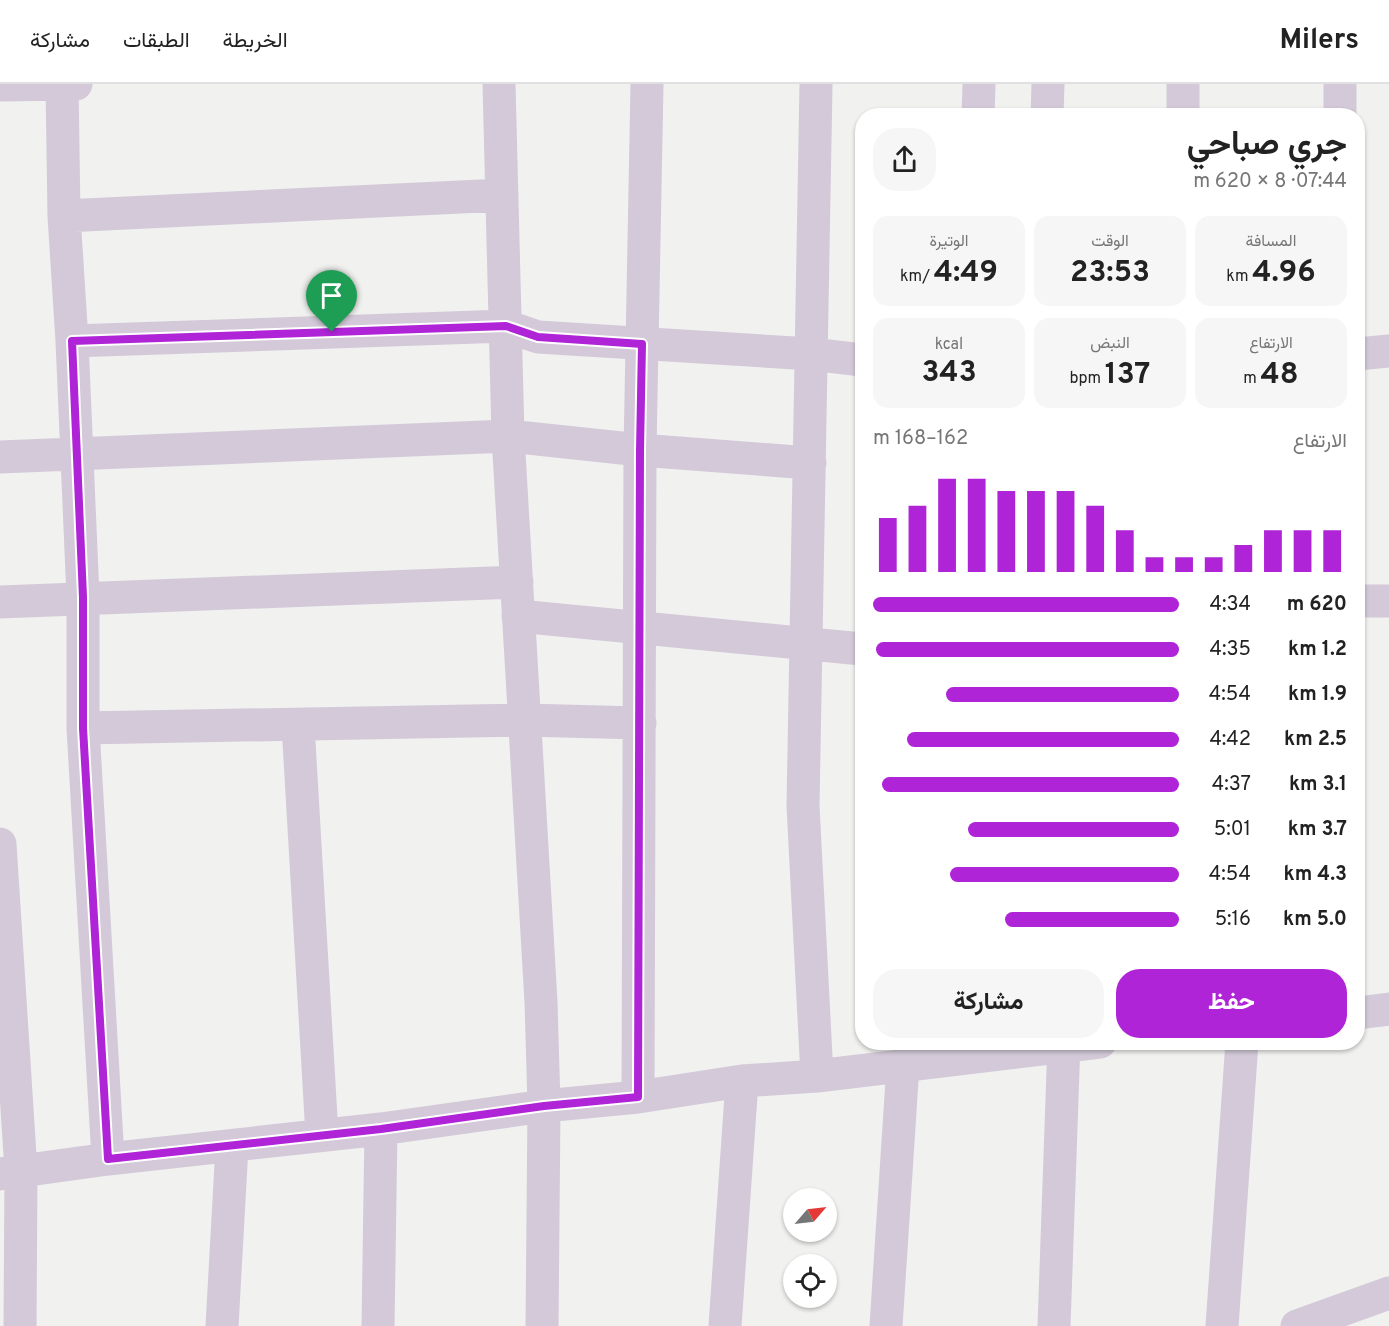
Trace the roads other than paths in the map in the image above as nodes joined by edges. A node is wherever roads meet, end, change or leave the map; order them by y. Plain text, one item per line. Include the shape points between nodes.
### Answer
1 (62, 84) edge
2 (75, 84) edge
3 (499, 84) edge
4 (646, 84) edge
5 (816, 84) edge
6 (979, 84) edge
7 (1048, 84) edge
8 (1183, 84) edge
9 (1340, 84) edge
10 (0, 85) edge
11 (978, 108) edge
12 (1047, 108) edge
13 (1183, 108) edge
14 (1340, 108) edge
15 (502, 195) junction
16 (64, 216) junction
17 (506, 326) junction
18 (72, 341) junction
19 (642, 344) junction
20 (1389, 351) edge
21 (1365, 353) edge
22 (812, 354) junction
23 (855, 359) edge
24 (508, 436) junction
25 (640, 450) junction
26 (76, 454) junction
27 (0, 457) edge
28 (810, 463) junction
29 (517, 582) junction
30 (83, 597) junction
31 (1365, 601) edge
32 (1389, 601) edge
33 (0, 602) edge
34 (518, 616) junction
35 (640, 628) junction
36 (806, 645) junction
37 (855, 648) edge
38 (525, 720) junction
39 (640, 723) junction
40 (298, 725) junction
41 (83, 728) junction
42 (0, 844) edge
43 (1389, 1009) edge
44 (1365, 1012) edge
45 (965, 1050) edge
46 (1064, 1050) edge
47 (1241, 1050) edge
48 (903, 1065) junction
49 (817, 1076) junction
50 (742, 1081) junction
51 (638, 1097) junction
52 (544, 1106) junction
53 (381, 1129) junction
54 (322, 1135) junction
55 (232, 1146) junction
56 (108, 1159) junction
57 (11, 1172) edge
58 (1389, 1293) edge
59 (20, 1326) edge
60 (222, 1326) edge
61 (378, 1326) edge
62 (542, 1326) edge
63 (725, 1326) edge
64 (886, 1326) edge
65 (1054, 1326) edge
66 (1222, 1326) edge
67 (1297, 1326) edge

1 - 2 street
1 - 10 street
1 - 16 street
3 - 15 street
4 - 19 street
5 - 22 street
6 - 11 street
7 - 12 street
8 - 13 street
9 - 14 street
15 - 16 street
15 - 17 street
16 - 18 street
17 - 18 street
17 - 19 street via 538,337
17 - 24 street
18 - 26 street
19 - 22 street
19 - 25 street
20 - 21 street
22 - 23 street
22 - 28 street
24 - 25 street
24 - 26 street
24 - 29 street
25 - 28 street
25 - 35 street
26 - 27 street
26 - 30 street
28 - 36 street
29 - 30 street
29 - 34 street
30 - 33 street
30 - 41 street
31 - 32 street
34 - 35 street
34 - 38 street
35 - 36 street
35 - 39 street
36 - 37 street
36 - 49 street via 803,806
38 - 39 street
38 - 40 street
38 - 52 street
39 - 51 street
40 - 41 street
40 - 54 street
41 - 56 street
42 - 57 street
43 - 44 street
45 - 48 street
46 - 65 street
47 - 66 street
48 - 49 street
48 - 64 street
49 - 50 street
50 - 51 street
50 - 63 street
51 - 52 street
52 - 53 street
52 - 62 street
53 - 54 street
53 - 61 street
54 - 55 street
55 - 56 street
55 - 60 street
56 - 57 street
57 - 59 street
58 - 67 street

